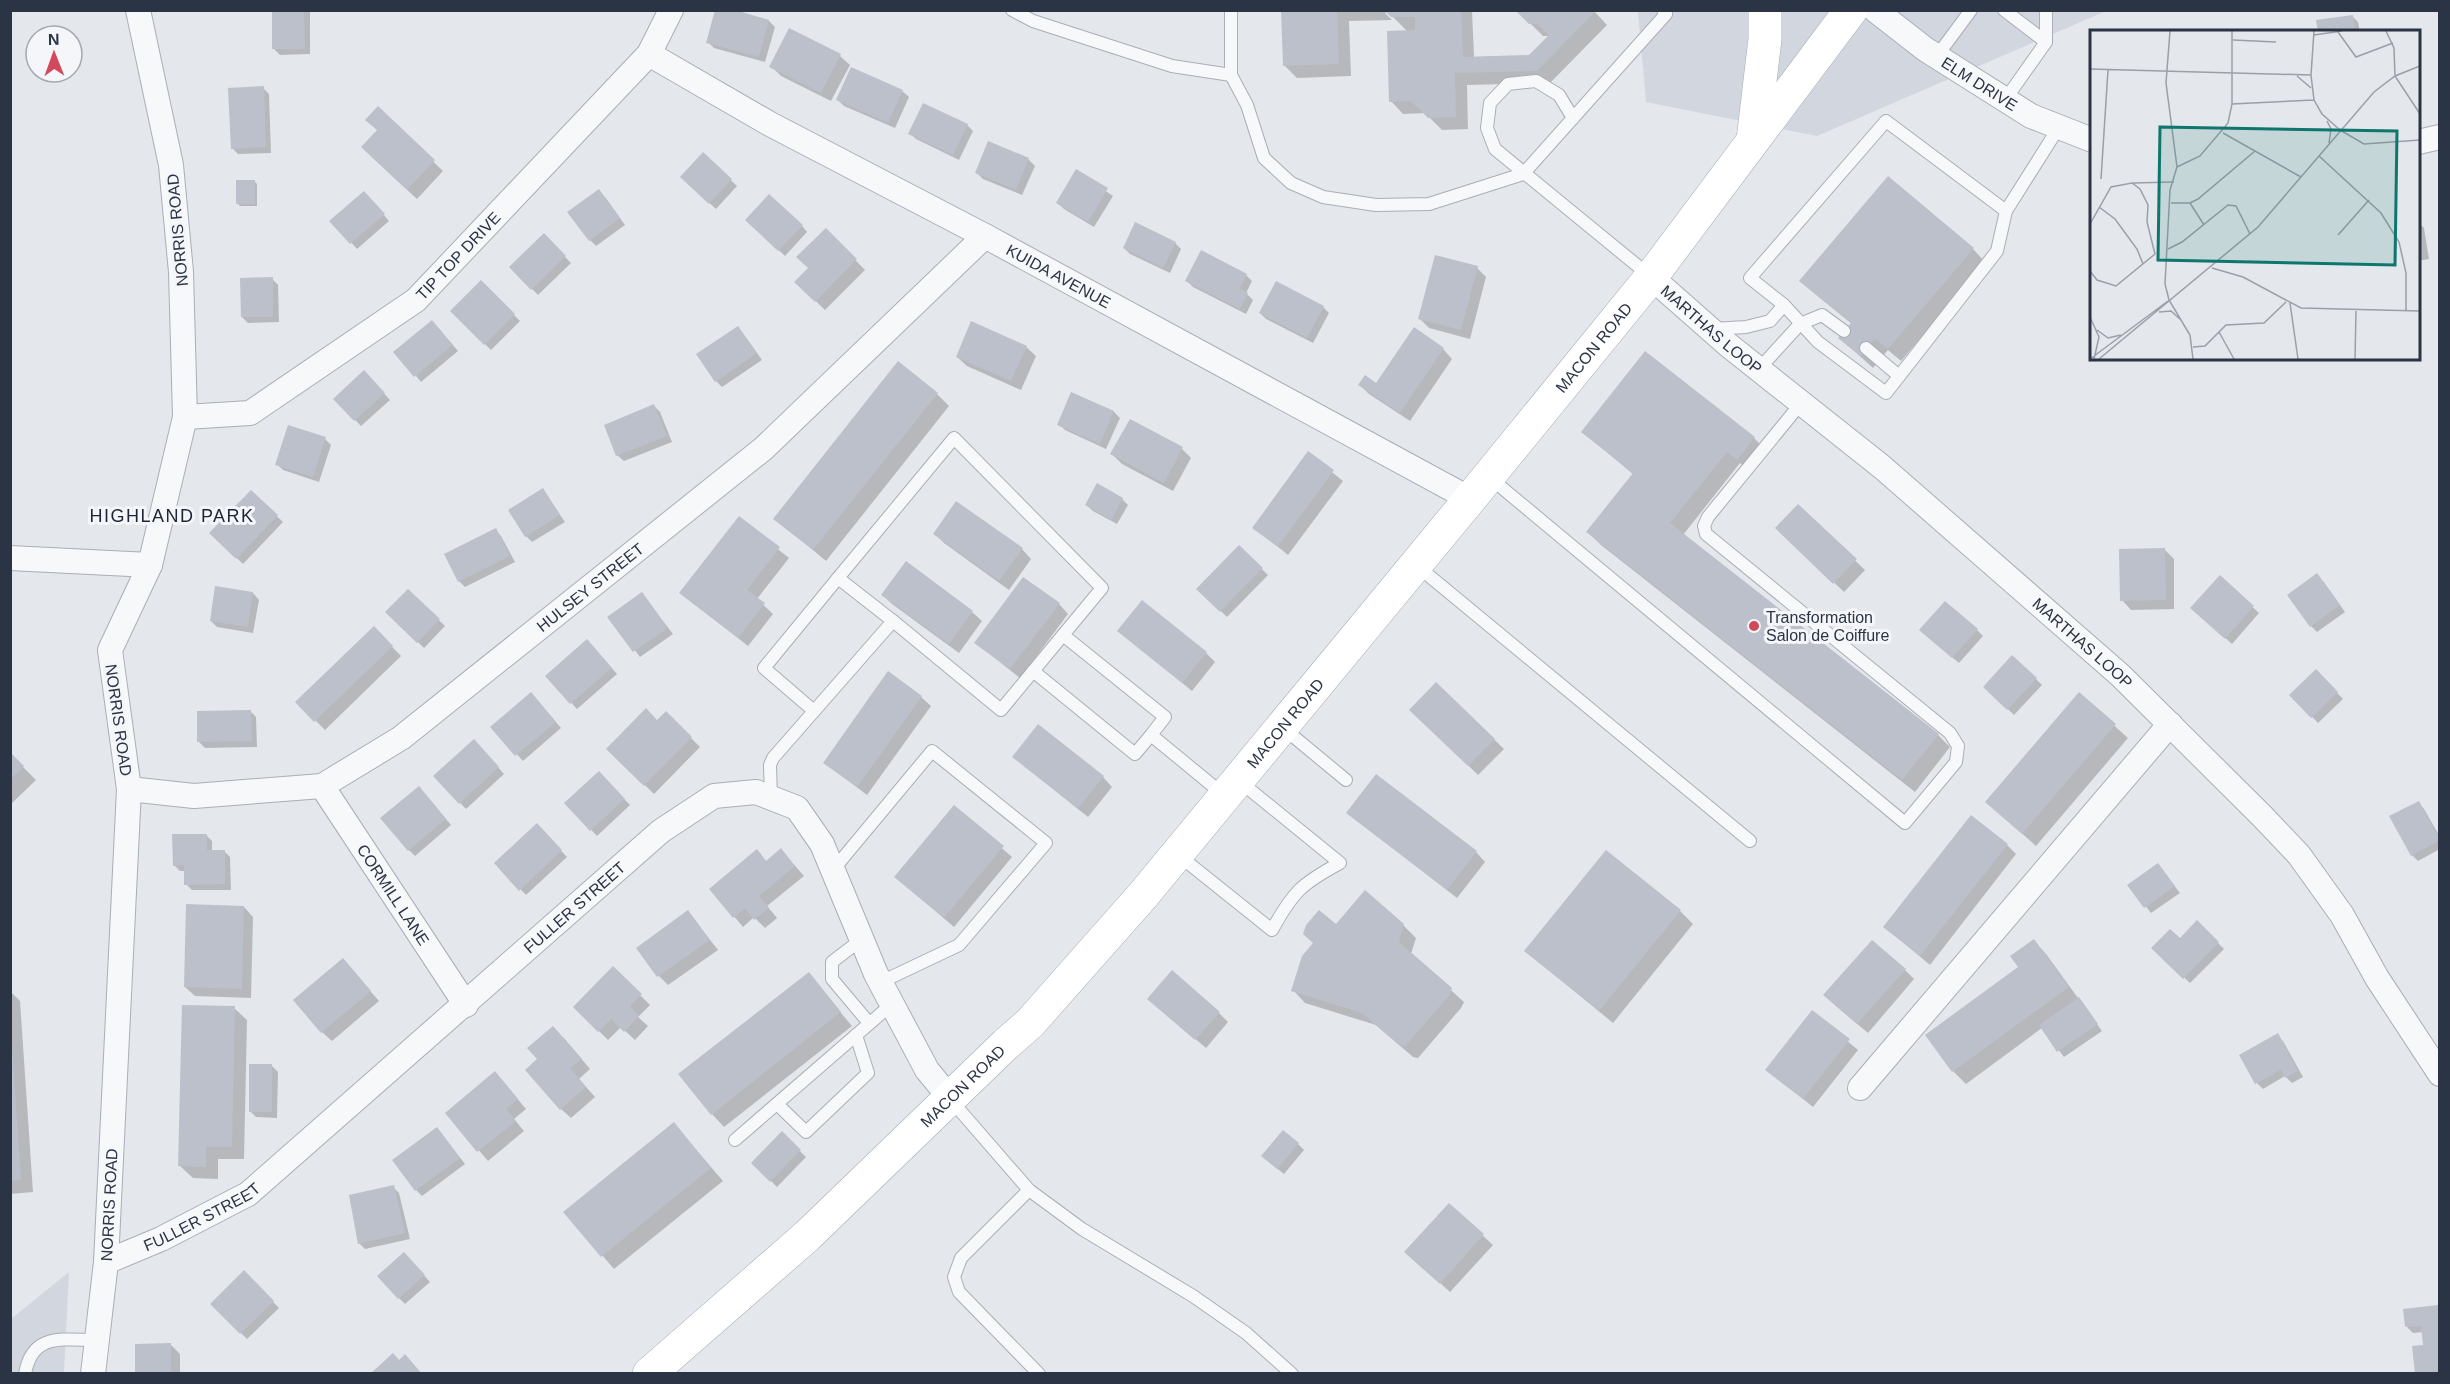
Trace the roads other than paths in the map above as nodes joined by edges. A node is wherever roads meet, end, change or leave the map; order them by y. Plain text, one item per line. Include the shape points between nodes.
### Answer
1 (138, 10) edge
2 (672, 10) edge
3 (1012, 10) edge
4 (1231, 10) edge
5 (1662, 10) edge
6 (1765, 10) edge
7 (1851, 10) edge
8 (1875, 10) edge
9 (1971, 10) edge
10 (2004, 10) edge
11 (2046, 10) edge
12 (2046, 42) junction
13 (649, 54) junction
14 (1936, 56) junction
15 (1231, 75) junction
16 (2005, 100) junction
17 (1573, 118) junction
18 (2060, 128) junction
19 (2439, 137) edge
20 (2090, 140) edge
21 (1753, 141) junction
22 (2420, 142) edge
23 (1523, 174) junction
24 (2006, 211) junction
25 (985, 236) junction
26 (1651, 277) junction
27 (1784, 305) junction
28 (1800, 324) junction
29 (1710, 329) junction
30 (1844, 330) dead end
31 (1866, 348) dead end
32 (1759, 369) junction
33 (1899, 376) junction
34 (1802, 402) junction
35 (184, 417) junction
36 (1479, 488) junction
37 (10, 558) edge
38 (150, 565) junction
39 (1415, 565) junction
40 (838, 578) junction
41 (893, 621) junction
42 (1064, 635) junction
43 (1033, 671) junction
44 (814, 711) junction
45 (2170, 724) junction
46 (1281, 726) junction
47 (1151, 735) junction
48 (1346, 780) dead end
49 (322, 786) junction
50 (1231, 787) junction
51 (129, 789) junction
52 (771, 798) junction
53 (1750, 841) dead end
54 (1176, 854) junction
55 (833, 870) junction
56 (862, 939) junction
57 (881, 982) junction
58 (892, 1004) junction
59 (466, 1005) junction
60 (869, 1023) junction
61 (856, 1035) junction
62 (2439, 1074) edge
63 (1860, 1088) dead end
64 (950, 1098) junction
65 (777, 1104) junction
66 (735, 1140) dead end
67 (1029, 1190) junction
68 (106, 1262) junction
69 (97, 1340) junction
70 (25, 1374) edge
71 (93, 1374) edge
72 (649, 1374) edge
73 (1039, 1374) edge
74 (1292, 1374) edge

1 - 35 street, NORRIS ROAD via 171,165 181,272
2 - 13 street, TIP TOP DRIVE
3 - 15 lane via 1032,21 1172,66
4 - 15 lane
5 - 17 lane via 1666,14
6 - 21 main road
7 - 21 main road, MACON ROAD
8 - 14 street, ELM DRIVE
9 - 14 lane
10 - 12 lane
11 - 12 lane
12 - 16 lane
13 - 25 street, KUIDA AVENUE via 770,124
13 - 35 street, TIP TOP DRIVE via 416,300 250,413
14 - 16 street, ELM DRIVE
15 - 23 lane via 1247,105 1264,158 1291,183 1323,197 1376,205 1429,204
16 - 18 street, ELM DRIVE
17 - 23 lane
17 - 23 lane via 1559,94 1536,81 1508,84 1490,103 1487,128 1495,149
18 - 20 street, ELM DRIVE
18 - 24 lane
19 - 22 street
21 - 26 main road, MACON ROAD
23 - 26 lane
24 - 27 lane via 1886,121 1750,278
24 - 33 lane via 1997,251
25 - 36 street, KUIDA AVENUE
25 - 49 street, HULSEY STREET via 764,449 401,738
26 - 29 street, MARTHAS LOOP
26 - 36 main road, MACON ROAD
27 - 28 lane
27 - 29 lane via 1770,321
28 - 30 lane via 1822,315
28 - 32 lane
28 - 33 lane via 1886,393
29 - 32 street, MARTHAS LOOP
31 - 33 lane
32 - 34 street, MARTHAS LOOP
34 - 36 lane via 1704,526 1706,534 1950,733 1958,746 1956,762 1905,823
34 - 45 street, MARTHAS LOOP via 2120,675
35 - 38 street, NORRIS ROAD
36 - 39 main road, MACON ROAD
37 - 38 street
38 - 51 street, NORRIS ROAD via 110,650
39 - 46 main road, MACON ROAD
39 - 53 lane
40 - 41 lane
40 - 42 lane via 954,438 1102,588
40 - 44 lane via 764,668
41 - 43 lane via 1000,710
41 - 44 lane
42 - 43 lane
42 - 47 lane via 1165,717
43 - 47 lane via 1135,754
44 - 52 lane via 773,758
45 - 62 street, MARTHAS LOOP via 2299,855 2342,915
45 - 63 street
46 - 48 lane
46 - 50 main road, MACON ROAD
47 - 50 lane
49 - 51 street, HULSEY STREET via 194,796
49 - 59 street, CORMILL LANE
50 - 54 main road, MACON ROAD
50 - 54 lane via 1340,863 1311,879 1289,899 1272,930
51 - 68 street, NORRIS ROAD
52 - 55 street, FULLER STREET via 797,808 822,844
52 - 59 street, FULLER STREET via 756,792 714,796 670,825
54 - 64 main road, MACON ROAD via 1030,1023
55 - 56 street, FULLER STREET
55 - 57 lane via 932,751 1046,843 959,945
56 - 57 street, FULLER STREET
56 - 60 lane via 832,962 832,979
57 - 58 street, FULLER STREET
58 - 60 lane
58 - 64 street, FULLER STREET via 927,1070
59 - 68 street, FULLER STREET via 248,1194 161,1239
60 - 61 lane
61 - 65 lane
61 - 65 lane via 867,1073 806,1132
64 - 67 lane
64 - 72 main road, MACON ROAD via 807,1236
65 - 66 lane
67 - 73 lane via 961,1258 954,1277 959,1292
67 - 74 lane via 1246,1333
68 - 69 street, NORRIS ROAD
69 - 70 lane via 45,1341 35,1348
69 - 71 street, NORRIS ROAD

